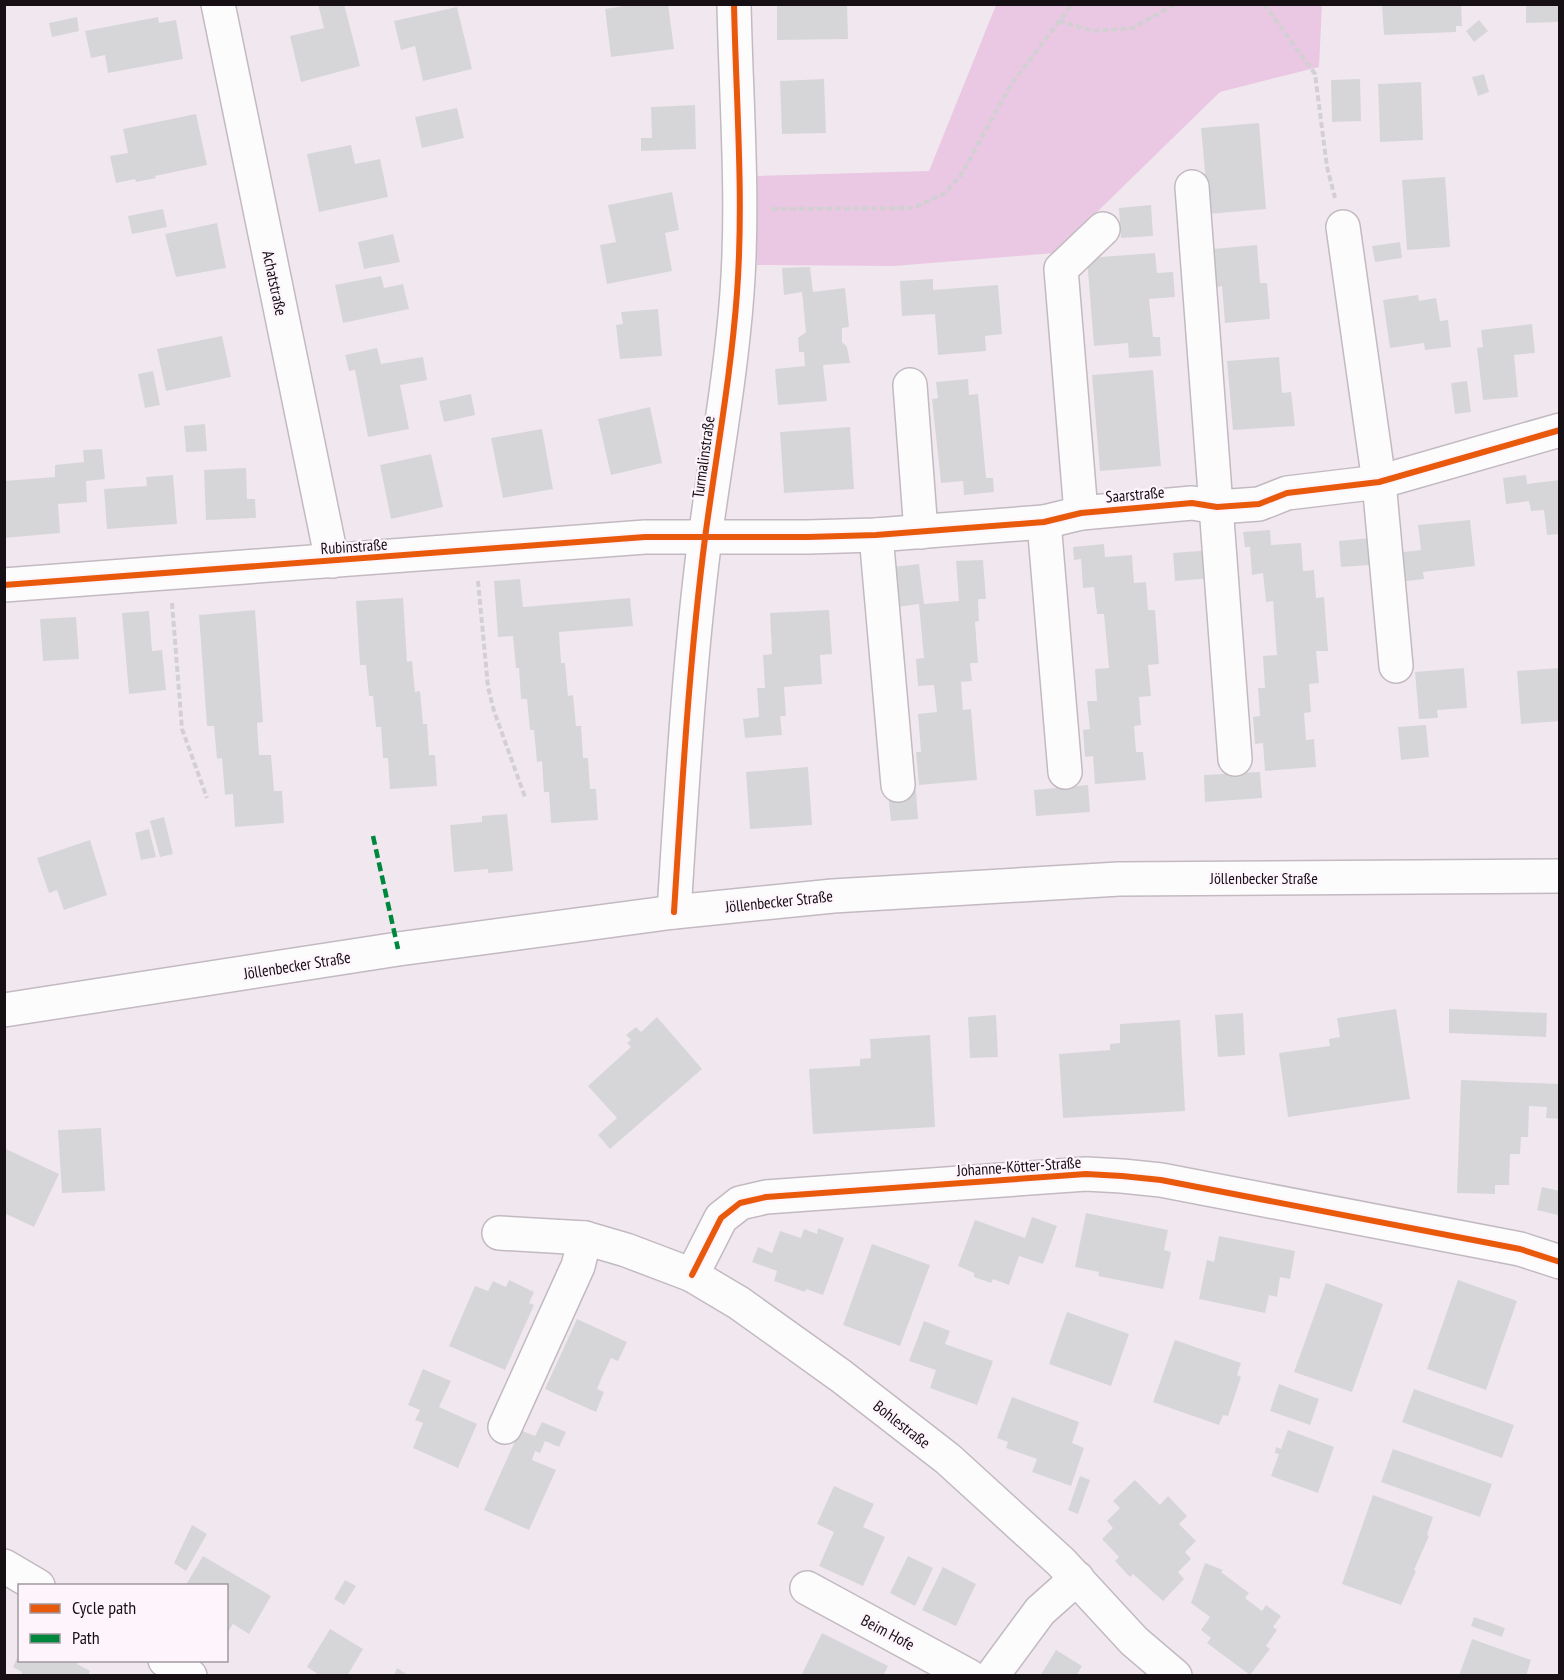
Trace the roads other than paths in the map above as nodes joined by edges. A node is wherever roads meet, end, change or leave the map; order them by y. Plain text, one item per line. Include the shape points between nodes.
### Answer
1 (218, 4) edge
2 (734, 4) edge
3 (1192, 187) dead end
4 (1343, 227) road end
5 (1103, 229) dead end
6 (910, 385) dead end
7 (1560, 430) edge
8 (1379, 482) junction
9 (1217, 507) junction
10 (1082, 513) junction
11 (1044, 522) junction
12 (921, 532) junction
13 (876, 535) junction
14 (705, 538) junction
15 (332, 561) junction
16 (4, 585) edge
17 (1396, 666) dead end
18 (1235, 759) dead end
19 (1065, 772) dead end
20 (897, 785) dead end
21 (1560, 876) edge
22 (674, 912) junction
23 (4, 1010) edge
24 (499, 1233) dead end
25 (585, 1238) junction
26 (1560, 1262) edge
27 (692, 1275) junction
28 (505, 1427) dead end
29 (4, 1566) edge
30 (1077, 1578) junction
31 (35, 1584) edge
32 (807, 1588) dead end
33 (168, 1662) edge
34 (190, 1676) edge
35 (969, 1676) edge
36 (992, 1676) edge
37 (1174, 1676) edge

1 - 15 street, Achatstraße
2 - 14 street, Turmalinstraße via 737,292
3 - 9 street
4 - 8 street
5 - 10 street via 1061,269
6 - 12 street
7 - 8 street, Saarstraße
8 - 9 street, Saarstraße via 1287,493 1259,504
8 - 17 street
9 - 10 street, Saarstraße via 1192,503
9 - 18 street
10 - 11 street, Saarstraße
11 - 12 street, Saarstraße
11 - 19 street
12 - 13 street, Saarstraße
13 - 14 street, Saarstraße
13 - 20 street
14 - 15 street, Rubinstraße via 645,537
14 - 22 street, Turmalinstraße via 691,653
15 - 16 street, Rubinstraße
21 - 22 street, Jöllenbecker Straße via 1119,879 833,896
22 - 23 street, Jöllenbecker Straße via 398,949
24 - 25 street, Bohlestraße
25 - 27 street, Bohlestraße
25 - 28 street via 578,1266
26 - 27 street, Johanne-Kötter-Straße via 1520,1249 1161,1180 1086,1174 766,1197 740,1203 721,1218
27 - 30 street, Bohlestraße via 739,1303 841,1376 948,1459
29 - 31 street
30 - 36 street via 1040,1611
30 - 37 street, Bohlestraße via 1134,1641
32 - 35 street, Beim Hofe
33 - 34 street

